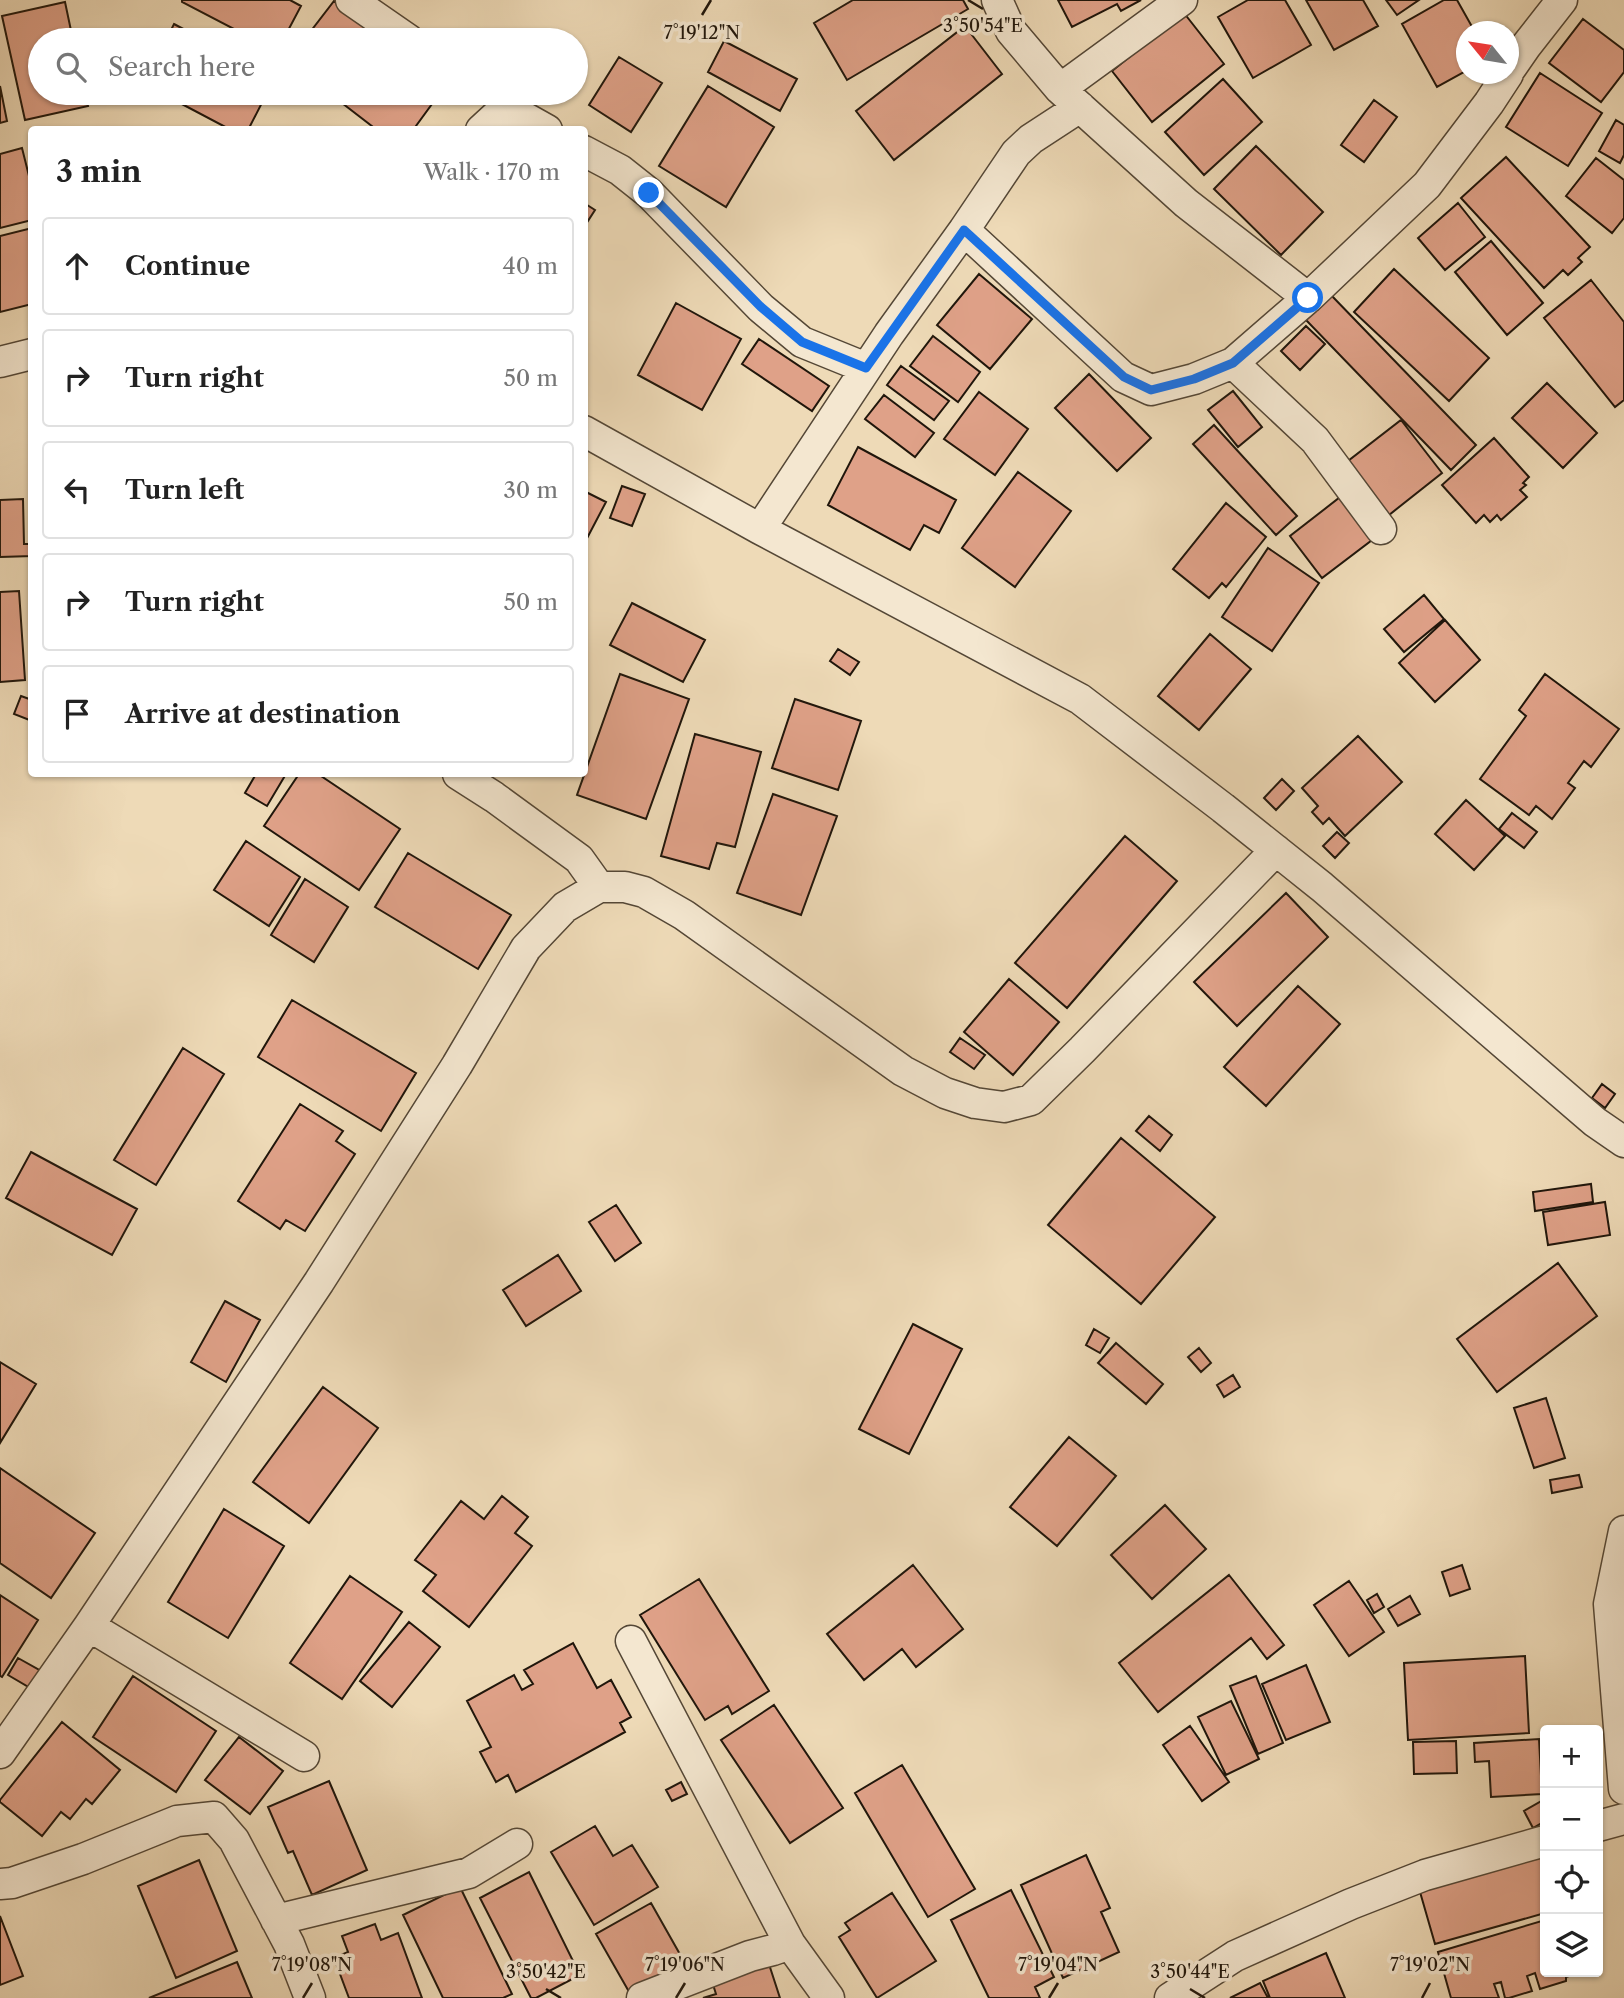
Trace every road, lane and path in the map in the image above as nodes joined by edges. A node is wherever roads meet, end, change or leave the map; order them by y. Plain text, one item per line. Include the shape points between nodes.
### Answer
1 (351, 0) edge
2 (998, 0) edge
3 (1182, 0) edge
4 (1562, 0) edge
5 (392, 28) edge
6 (1519, 56) edge
7 (1501, 84) edge
8 (1070, 98) junction
9 (494, 105) edge
10 (504, 105) edge
11 (483, 126) edge
12 (540, 126) edge
13 (588, 152) edge
14 (964, 230) junction
15 (1308, 298) junction
16 (28, 355) edge
17 (0, 362) edge
18 (1233, 363) junction
19 (866, 368) junction
20 (588, 433) edge
21 (760, 529) junction
22 (1381, 529) dead end
23 (463, 777) edge
24 (1276, 850) junction
25 (599, 887) junction
26 (1624, 1142) edge
27 (1624, 1531) edge
28 (89, 1626) junction
29 (631, 1641) dead end
30 (0, 1753) edge
31 (304, 1756) dead end
32 (1624, 1789) edge
33 (1624, 1819) edge
34 (1603, 1825) edge
35 (1540, 1842) edge
36 (517, 1844) dead end
37 (0, 1884) edge
38 (276, 1920) junction
39 (790, 1944) junction
40 (310, 1998) edge
41 (642, 1998) edge
42 (829, 1998) edge
43 (1170, 1998) edge

1 - 5 street
2 - 8 street via 1011,31
3 - 8 street
4 - 6 street
7 - 15 street via 1427,185
8 - 14 street via 1016,153
8 - 15 street via 1186,203
9 - 11 street
10 - 12 street
13 - 19 street via 649,193 761,307 802,342
14 - 18 street via 1124,377 1151,390
14 - 19 street
15 - 18 street
16 - 17 street
18 - 22 street via 1315,440
19 - 21 street
20 - 21 street
21 - 24 street via 1080,699
23 - 25 street via 579,859
24 - 25 street via 1031,1100 1004,1107 955,1096 903,1071 684,915 644,892
24 - 26 street
25 - 28 street via 565,907 526,947 326,1270
27 - 32 street via 1609,1604
28 - 30 street
28 - 31 street
29 - 39 street
33 - 34 street
35 - 43 street via 1425,1875 1351,1903 1234,1956
36 - 38 street via 469,1873
37 - 38 street via 83,1859 177,1821 214,1817 234,1840
38 - 40 street
39 - 41 street
39 - 42 street

